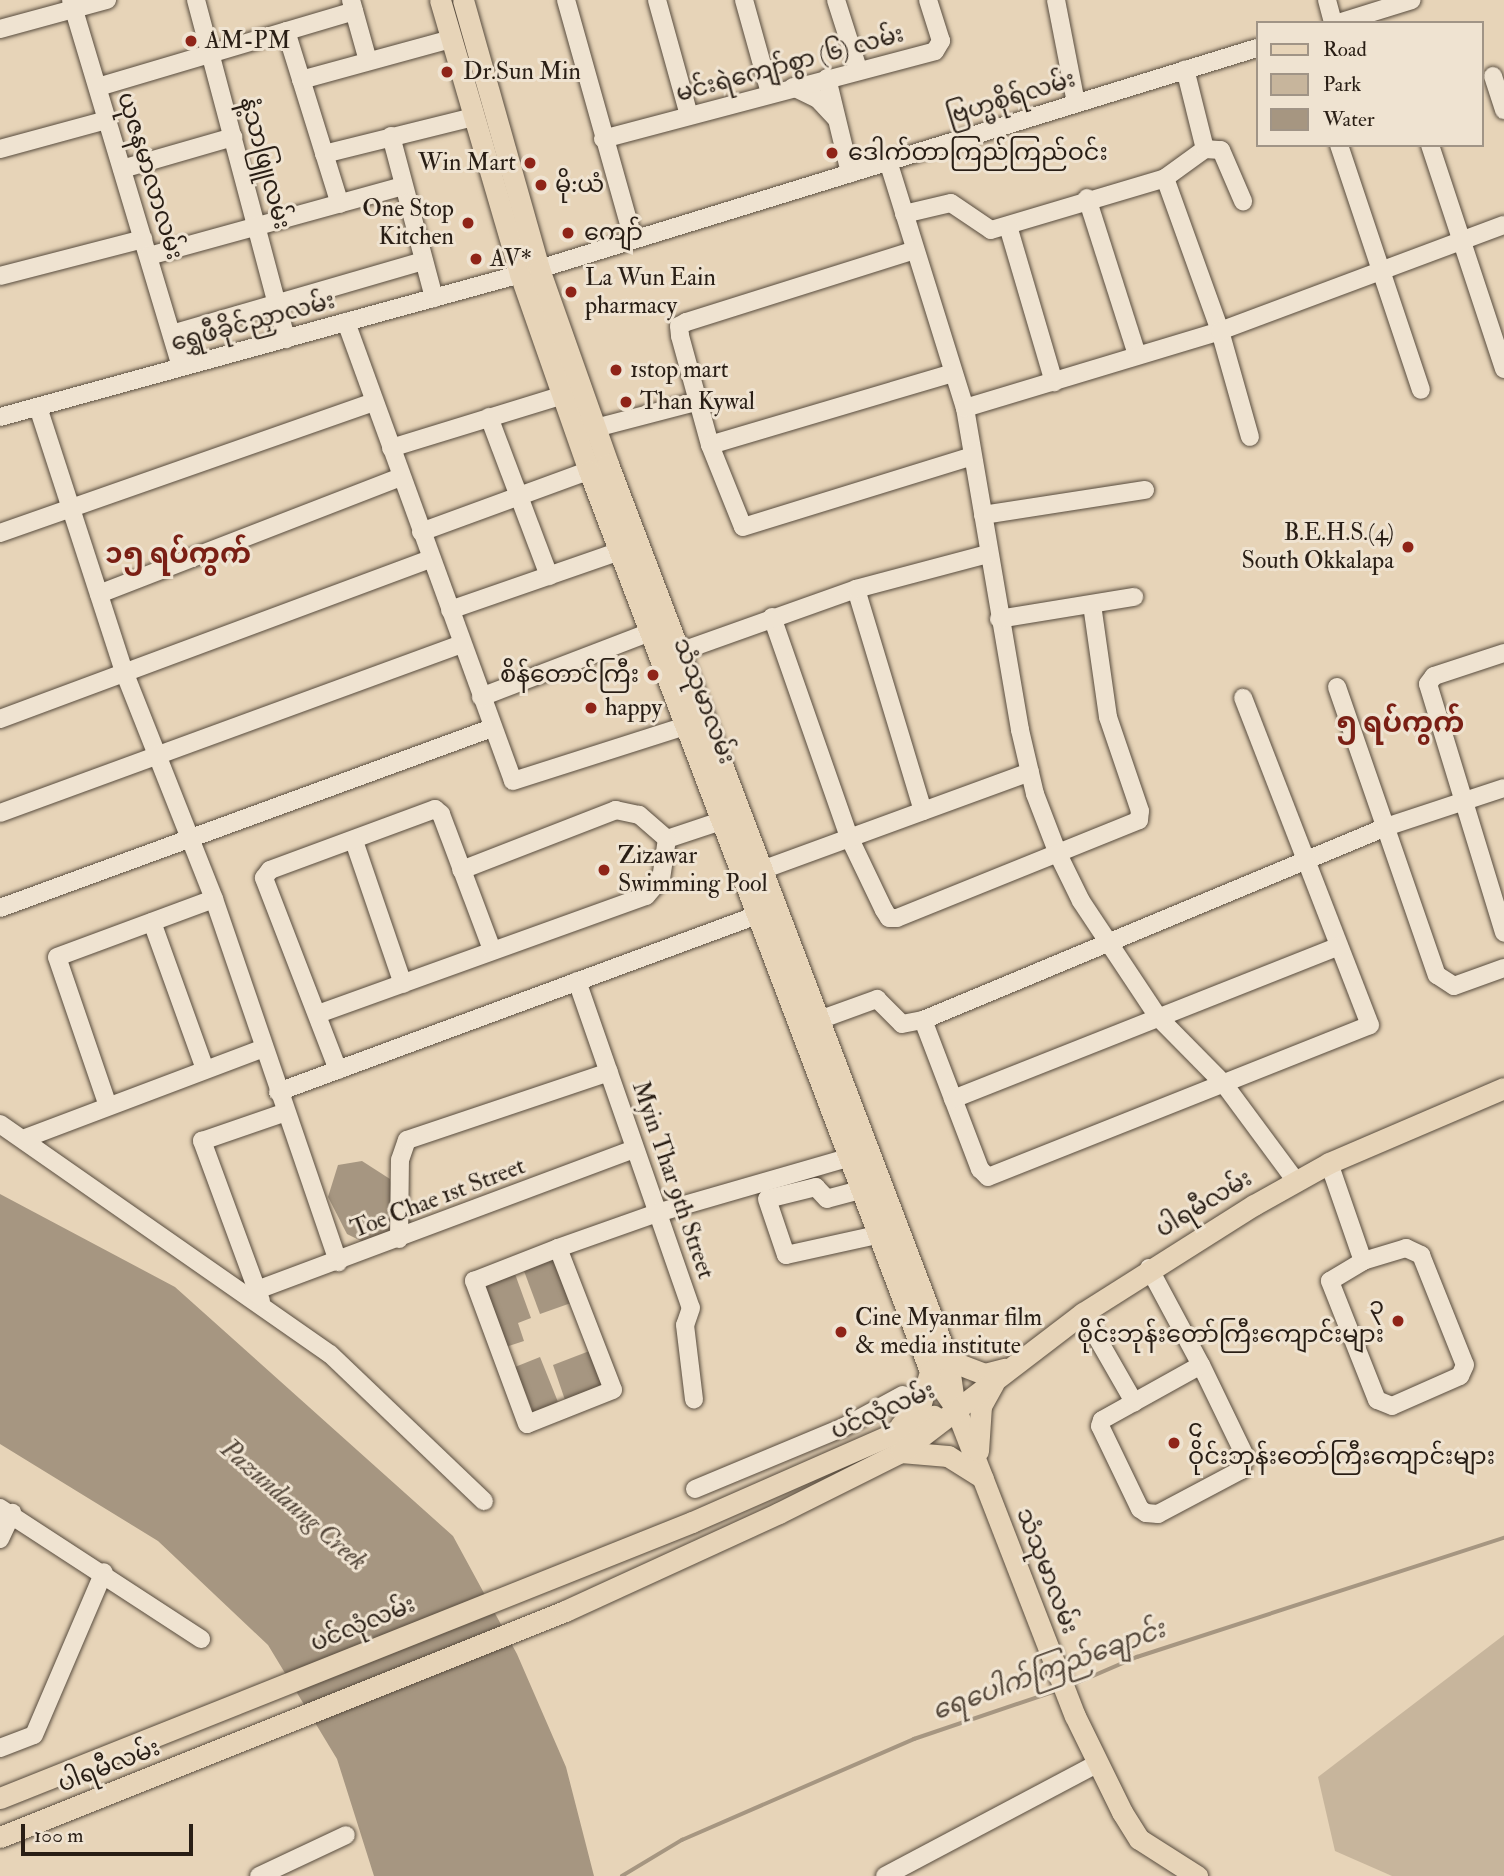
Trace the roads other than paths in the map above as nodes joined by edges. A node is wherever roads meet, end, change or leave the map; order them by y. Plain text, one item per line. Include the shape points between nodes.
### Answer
1 (107, 0) edge
2 (197, 0) edge
3 (440, 0) edge
4 (463, 0) edge
5 (566, 0) edge
6 (657, 0) edge
7 (744, 0) edge
8 (836, 0) edge
9 (928, 0) edge
10 (1056, 0) edge
11 (1326, 0) edge
12 (1412, 0) edge
13 (353, 6) edge
14 (71, 7) edge
15 (1335, 21) edge
16 (1343, 21) edge
17 (0, 29) edge
18 (286, 31) junction
19 (452, 39) junction
20 (1256, 48) edge
21 (211, 53) junction
22 (368, 61) junction
23 (858, 69) junction
24 (1185, 69) junction
25 (1493, 76) edge
26 (827, 78) junction
27 (301, 80) junction
28 (98, 87) junction
29 (793, 87) junction
30 (770, 93) junction
31 (1076, 103) junction
32 (1504, 110) edge
33 (689, 115) junction
34 (473, 117) junction
35 (836, 119) junction
36 (107, 120) junction
37 (391, 136) junction
38 (233, 137) junction
39 (603, 139) junction
40 (1340, 147) edge
41 (1431, 147) edge
42 (0, 149) edge
43 (1205, 149) junction
44 (324, 154) junction
45 (888, 161) junction
46 (122, 169) junction
47 (850, 173) junction
48 (1165, 178) junction
49 (403, 187) junction
50 (1087, 198) junction
51 (1242, 201) dead end
52 (340, 204) junction
53 (904, 214) junction
54 (1504, 225) edge
55 (1008, 226) junction
56 (256, 227) junction
57 (633, 238) junction
58 (143, 239) junction
59 (1462, 239) junction
60 (915, 250) junction
61 (149, 256) junction
62 (424, 261) junction
63 (529, 271) junction
64 (1380, 271) junction
65 (0, 276) edge
66 (434, 298) junction
67 (277, 306) junction
68 (346, 322) junction
69 (1220, 331) junction
70 (172, 334) junction
71 (286, 339) junction
72 (1137, 355) junction
73 (181, 367) junction
74 (1504, 369) edge
75 (953, 373) junction
76 (1054, 382) junction
77 (1421, 390) dead end
78 (563, 396) junction
79 (699, 401) junction
80 (374, 402) junction
81 (38, 407) junction
82 (965, 408) junction
83 (0, 417) edge
84 (489, 417) junction
85 (585, 430) junction
86 (1250, 437) dead end
87 (710, 444) junction
88 (391, 448) junction
89 (972, 456) junction
90 (598, 468) junction
91 (401, 477) junction
92 (1145, 490) dead end
93 (518, 495) junction
94 (71, 509) junction
95 (983, 515) junction
96 (421, 532) junction
97 (0, 533) edge
98 (629, 548) junction
99 (988, 554) junction
100 (431, 559) junction
101 (549, 576) junction
102 (856, 589) junction
103 (99, 594) junction
104 (1134, 597) dead end
105 (1092, 604) junction
106 (450, 611) junction
107 (772, 617) junction
108 (999, 619) junction
109 (659, 629) junction
110 (462, 644) junction
111 (1504, 653) edge
112 (669, 655) junction
113 (125, 674) junction
114 (1337, 687) dead end
115 (481, 697) junction
116 (1243, 698) dead end
117 (2, 713) edge
118 (685, 726) junction
119 (492, 728) junction
120 (157, 756) junction
121 (1030, 772) junction
122 (1504, 788) edge
123 (1463, 802) junction
124 (923, 811) junction
125 (0, 813) edge
126 (731, 818) junction
127 (1386, 827) junction
128 (849, 837) junction
129 (188, 839) junction
130 (667, 839) junction
131 (354, 841) junction
132 (1058, 854) junction
133 (1306, 860) junction
134 (461, 870) junction
135 (752, 873) junction
136 (214, 899) junction
137 (0, 908) edge
138 (776, 908) junction
139 (756, 915) junction
140 (152, 922) junction
141 (1504, 933) edge
142 (1107, 943) junction
143 (1339, 946) junction
144 (492, 950) junction
145 (1504, 968) edge
146 (577, 981) junction
147 (403, 984) junction
148 (318, 1014) junction
149 (1158, 1017) junction
150 (819, 1020) junction
151 (923, 1020) junction
152 (264, 1048) junction
153 (832, 1052) junction
154 (810, 1062) junction
155 (205, 1069) junction
156 (338, 1070) junction
157 (609, 1072) junction
158 (1224, 1084) junction
159 (1504, 1088) edge
160 (278, 1092) junction
161 (953, 1099) junction
162 (108, 1106) junction
163 (286, 1112) junction
164 (0, 1124) edge
165 (23, 1139) junction
166 (635, 1149) junction
167 (858, 1156) junction
168 (1329, 1163) junction
169 (1295, 1180) junction
170 (860, 1190) junction
171 (657, 1213) junction
172 (877, 1235) junction
173 (399, 1239) junction
174 (558, 1248) junction
175 (1363, 1261) junction
176 (338, 1262) junction
177 (1149, 1268) junction
178 (257, 1290) junction
179 (264, 1311) junction
180 (1083, 1313) junction
181 (948, 1360) junction
182 (1201, 1365) junction
183 (1006, 1369) junction
184 (929, 1371) junction
185 (903, 1395) dead end
186 (694, 1399) dead end
187 (1134, 1402) junction
188 (955, 1408) junction
189 (844, 1427) junction
190 (896, 1443) junction
191 (847, 1455) junction
192 (983, 1478) junction
193 (695, 1489) dead end
194 (484, 1502) dead end
195 (6, 1511) edge
196 (0, 1539) edge
197 (104, 1572) junction
198 (201, 1639) dead end
199 (220, 1710) joint
200 (237, 1744) joint
201 (0, 1748) edge
202 (131, 1750) junction
203 (1098, 1763) junction
204 (0, 1798) edge
205 (0, 1810) edge
206 (346, 1835) dead end
207 (0, 1837) edge
208 (259, 1876) edge
209 (885, 1876) edge
210 (1197, 1876) edge

1 - 14 street
2 - 21 street, နံ့သာဖြူလမ်း
3 - 19 main road, သံသုမာလမ်း
4 - 63 main road, သံသုမာလမ်း
5 - 39 street
6 - 33 street
7 - 30 street
8 - 23 street
9 - 23 street, မင်းရဲကျော်စွာ (၆) လမ်း via 941,47
10 - 31 street
11 - 15 street
12 - 16 street
13 - 18 street
13 - 22 street
14 - 17 street
14 - 28 street, ယုဇနမာလာလမ်း
18 - 21 street
18 - 27 street
19 - 22 street
19 - 34 main road, သံသုမာလမ်း
20 - 24 street, ဗြဟ္မစိုရ်လမ်း
21 - 28 street
21 - 38 street, နံ့သာဖြူလမ်း
22 - 27 street
23 - 26 street, မင်းရဲကျော်စွာ (၆) လမ်း
24 - 31 street, ဗြဟ္မစိုရ်လမ်း
24 - 43 street
25 - 32 street
26 - 29 street, မင်းရဲကျော်စွာ (၆) လမ်း
26 - 35 street
27 - 44 street
28 - 36 street, ယုဇနမာလာလမ်း
29 - 30 street, မင်းရဲကျော်စွာ (၆) လမ်း
29 - 35 street via 818,99
30 - 33 street, မင်းရဲကျော်စွာ (၆) လမ်း
31 - 45 street, ဗြဟ္မစိုရ်လမ်း
33 - 39 street, မင်းရဲကျော်စွာ (၆) လမ်း
34 - 37 street
34 - 63 main road, သံသုမာလမ်း
35 - 47 street
36 - 42 street
36 - 46 street, ယုဇနမာလာလမ်း
37 - 44 street
37 - 49 street
38 - 46 street
38 - 56 street, နံ့သာဖြူလမ်း
39 - 57 street
40 - 64 street
41 - 59 street
43 - 48 street
43 - 51 street via 1221,150
44 - 52 street
45 - 47 street, ဗြဟ္မစိုရ်လမ်း
45 - 53 street
46 - 58 street, ယုဇနမာလာလမ်း
47 - 57 street, ဗြဟ္မစိုရ်လမ်း
48 - 50 street
48 - 69 street
49 - 52 street
49 - 62 street
50 - 55 street
50 - 72 street
52 - 56 street
53 - 55 street via 951,203 983,228
53 - 60 street
54 - 59 street
55 - 76 street
56 - 61 street
56 - 67 street, နံ့သာဖြူလမ်း
57 - 63 street, ဗြဟ္မစိုရ်လမ်း
58 - 61 street, ယုဇနမာလာလမ်း
58 - 65 street
59 - 64 street
59 - 74 street
60 - 75 street
60 - 79 street via 679,326
61 - 70 street, ယုဇနမာလာလမ်း
62 - 66 street
62 - 67 street
63 - 66 street, ရွှေဖီခိုင်ညှာလမ်း
63 - 78 main road, သံသုမာလမ်း
63 - 85 main road, သံသုမာလမ်း
64 - 69 street
64 - 77 street
66 - 68 street, ရွှေဖီခိုင်ညှာလမ်း
67 - 70 street
67 - 71 street, နံ့သာဖြူလမ်း
68 - 71 street, ရွှေဖီခိုင်ညှာလမ်း
68 - 80 street
69 - 72 street
69 - 86 street
70 - 73 street, ယုဇနမာလာလမ်း
71 - 73 street, ရွှေဖီခိုင်ညှာလမ်း
72 - 76 street
73 - 81 street, ရွှေဖီခိုင်ညှာလမ်း
75 - 82 street
75 - 87 street
76 - 82 street
78 - 84 street
78 - 85 main road, သံသုမာလမ်း
79 - 85 street
79 - 87 street
80 - 88 street
80 - 94 street
81 - 83 street, ရွှေဖီခိုင်ညှာလမ်း
81 - 94 street
82 - 89 street
84 - 88 street
84 - 93 street
85 - 90 main road, သံသုမာလမ်း
87 - 89 street via 743,527
88 - 91 street
89 - 95 street
90 - 93 street
90 - 98 main road, သံသုမာလမ်း
91 - 96 street
91 - 103 street
92 - 95 street
93 - 96 street
93 - 101 street
94 - 97 street
94 - 103 street
95 - 99 street
96 - 100 street
98 - 101 street
98 - 109 main road, သံသုမာလမ်း
99 - 102 street
99 - 108 street
100 - 106 street
100 - 113 street
101 - 106 street
102 - 107 street
102 - 124 street
103 - 113 street
104 - 105 street
105 - 108 street
105 - 132 street via 1108,716 1140,811 1139,820
106 - 110 street
107 - 112 street
107 - 128 street
108 - 121 street
109 - 112 main road, သံသုမာလမ်း
109 - 115 street
110 - 115 street
110 - 120 street
111 - 123 street via 1434,676 1428,684
112 - 118 main road, သံသုမာလမ်း
112 - 126 main road, သံသုမာလမ်း
113 - 117 street
113 - 120 street
114 - 127 street
115 - 119 street
116 - 133 street
118 - 119 street via 513,781
118 - 126 main road, သံသုမာလမ်း
119 - 129 street
120 - 125 street
120 - 129 street
121 - 124 street
121 - 132 street
122 - 123 street
123 - 127 street
123 - 141 street
124 - 128 street
126 - 130 street
126 - 135 main road, သံသုမာလမ်း
127 - 133 street
127 - 145 street via 1437,975 1454,986
128 - 132 street via 889,918
128 - 135 street
129 - 136 street
129 - 137 street
130 - 134 street via 639,815 616,810
130 - 144 street via 661,879 646,896
131 - 134 street via 435,809 441,814
131 - 147 street
131 - 148 street via 270,870 264,878
132 - 142 street
133 - 142 street
133 - 143 street
134 - 144 street
135 - 138 main road, သံသုမာလမ်း
135 - 139 main road, သံသုမာလမ်း
136 - 140 street
136 - 152 street
138 - 139 street
138 - 150 main road, သံသုမာလမ်း
139 - 146 street
139 - 154 main road, သံသုမာလမ်း
140 - 155 street
140 - 162 street via 57,957
142 - 149 street
142 - 151 street
143 - 149 street
143 - 158 street via 1370,1025
144 - 147 street
146 - 156 street
146 - 157 street, Myin Thar 9th Street
147 - 148 street
148 - 156 street
149 - 158 street
149 - 161 street
150 - 151 street via 877,999 902,1024
150 - 153 main road, သံသုမာလမ်း
151 - 161 street
152 - 155 street
152 - 160 street
153 - 154 main road
153 - 167 main road, သံသုမာလမ်း
154 - 167 main road, သံသုမာလမ်း
155 - 162 street
156 - 160 street
157 - 166 street, Myin Thar 9th Street
157 - 173 street via 407,1140 400,1160
158 - 161 street via 988,1177 980,1169
158 - 169 street
159 - 168 main road, ပါရမီလမ်း
160 - 163 street
162 - 165 street
163 - 176 street
163 - 178 street via 202,1141
164 - 165 street
165 - 179 street
166 - 171 street, Myin Thar 9th Street
166 - 173 street, Toe Chae 1st Street
167 - 170 main road, သံသုမာလမ်း
167 - 171 street
167 - 181 main road, သံသုမာလမ်း
168 - 169 main road, ပါရမီလမ်း
168 - 175 street
169 - 177 main road, ပါရမီလမ်း
170 - 172 main road, သံသုမာလမ်း
170 - 172 street via 827,1199 816,1187 767,1199 786,1255
171 - 174 street
171 - 186 street, Myin Thar 9th Street via 691,1308 685,1325
172 - 184 main road, သံသုမာလမ်း
173 - 176 street, Toe Chae 1st Street
174 - 174 street via 613,1390 527,1424 474,1281
175 - 175 street via 1406,1248 1421,1255 1465,1365 1461,1376 1392,1406 1377,1400 1331,1289 1334,1276
176 - 178 street, Toe Chae 1st Street
177 - 180 main road, ပါရမီလမ်း
177 - 182 street
178 - 179 street
179 - 194 street via 361,1381
180 - 183 main road, ပါရမီလမ်း
180 - 187 street
181 - 183 main road via 985,1374
181 - 188 main road, သံသုမာလမ်း
182 - 187 street
182 - 187 street via 1244,1463 1241,1470 1158,1514 1140,1508 1100,1432 1102,1420
183 - 188 main road, ပါရမီလမ်း
183 - 192 main road via 981,1406 978,1447
184 - 188 main road, သံသုမာလမ်း
184 - 190 main road via 921,1403
185 - 189 street
188 - 190 main road, ပင်လုံလမ်း
188 - 192 main road, သံသုမာလမ်း
189 - 191 street
189 - 193 street
190 - 191 main road, ပင်လုံလမ်း
190 - 192 main road via 948,1456
190 - 200 main road, ပင်လုံလမ်း via 659,1572
191 - 199 main road, ပင်လုံလမ်း
192 - 203 main road, သံသုမာလမ်း via 1075,1716
195 - 196 street
195 - 197 street
197 - 198 street
197 - 201 street via 34,1735
199 - 202 main road, ပါရမီလမ်း
200 - 207 main road, ပါရမီလမ်း
202 - 204 main road
202 - 205 main road via 61,1787
203 - 209 street
203 - 210 main road, သံသုမာလမ်း via 1139,1839
206 - 208 street

